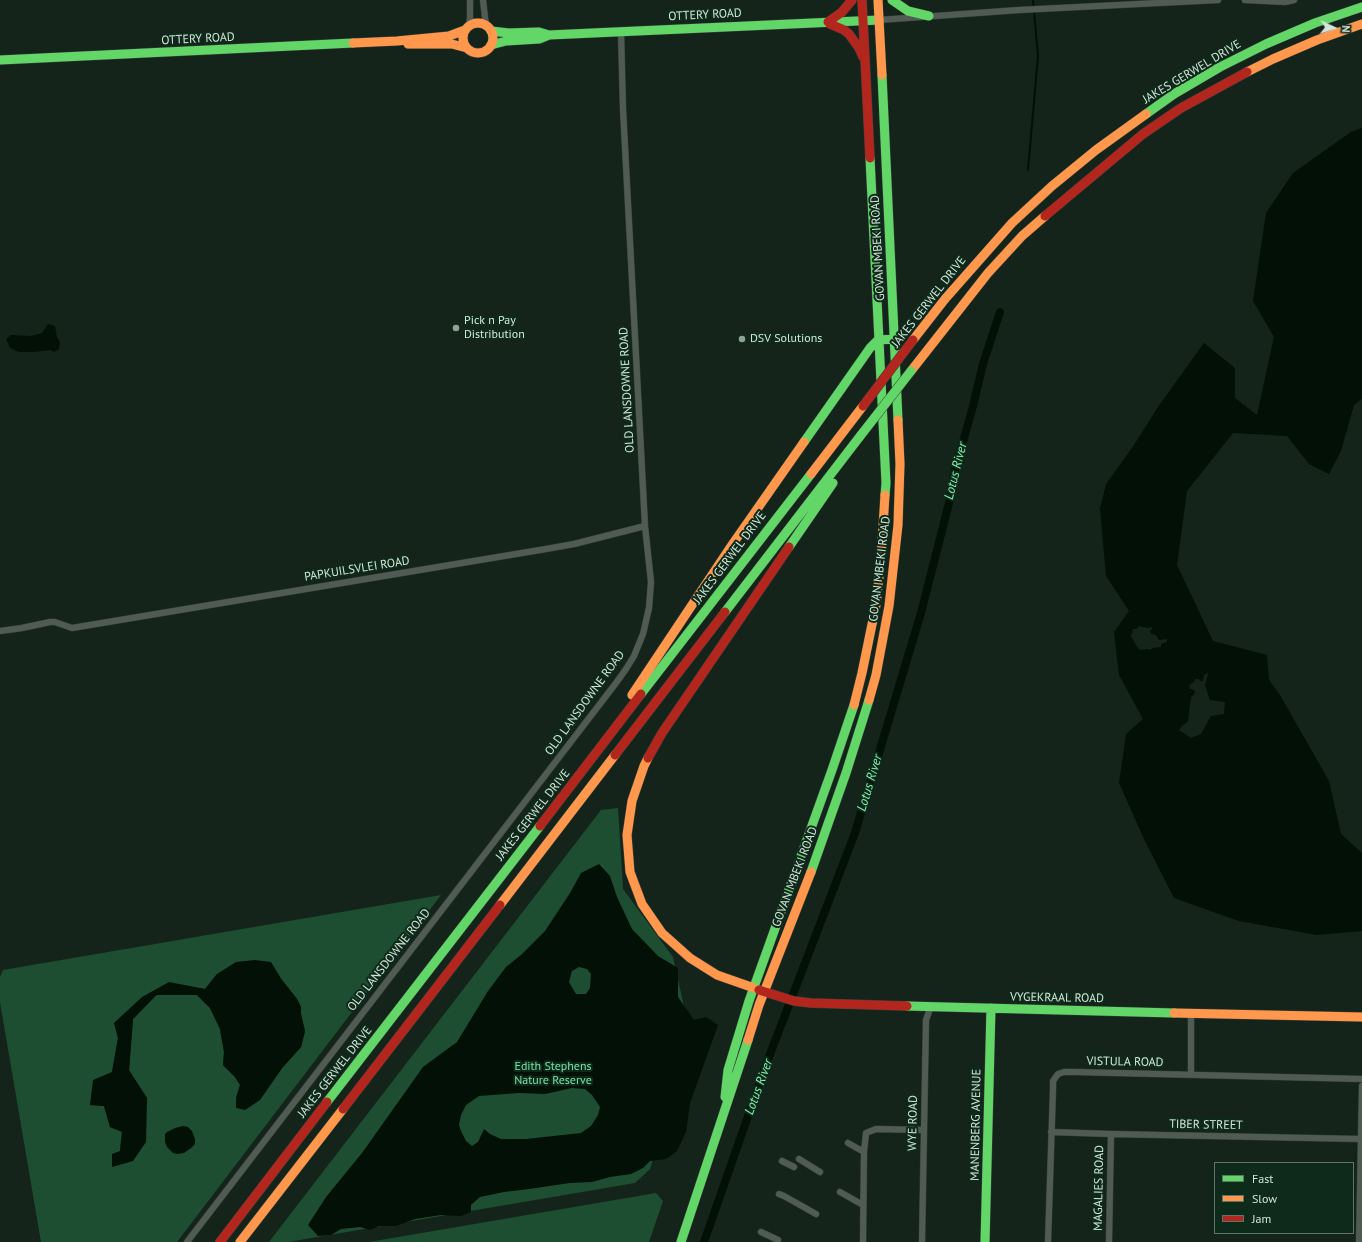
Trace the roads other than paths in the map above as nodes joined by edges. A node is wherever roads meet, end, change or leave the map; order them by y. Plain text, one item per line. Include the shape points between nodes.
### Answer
1 (470, 0) edge
2 (483, 0) edge
3 (852, 0) edge
4 (862, 0) edge
5 (878, 0) edge
6 (892, 0) edge
7 (1218, 0) edge
8 (1245, 0) edge
9 (1294, 0) edge
10 (1362, 7) edge
11 (929, 16) junction
12 (879, 20) junction
13 (863, 21) junction
14 (826, 22) junction
15 (1362, 24) edge
16 (467, 28) junction
17 (488, 28) junction
18 (621, 32) junction
19 (549, 35) junction
20 (397, 41) junction
21 (491, 45) junction
22 (467, 48) junction
23 (0, 60) edge
24 (864, 60) junction
25 (894, 339) junction
26 (878, 340) junction
27 (856, 442) junction
28 (645, 526) junction
29 (0, 631) edge
30 (580, 774) junction
31 (754, 988) junction
32 (764, 992) junction
33 (931, 1006) junction
34 (991, 1008) junction
35 (1191, 1012) junction
36 (1362, 1017) edge
37 (1191, 1075) junction
38 (1362, 1079) edge
39 (1362, 1086) edge
40 (723, 1114) junction
41 (924, 1130) junction
42 (1051, 1132) junction
43 (1111, 1134) junction
44 (1360, 1139) junction
45 (848, 1143) dead end
46 (864, 1152) junction
47 (799, 1159) dead end
48 (782, 1161) dead end
49 (794, 1167) dead end
50 (820, 1172) dead end
51 (840, 1192) dead end
52 (779, 1194) dead end
53 (863, 1205) junction
54 (816, 1214) dead end
55 (761, 1232) dead end
56 (778, 1240) dead end
57 (187, 1242) edge
58 (220, 1242) edge
59 (240, 1242) edge
60 (681, 1242) edge
61 (863, 1242) edge
62 (922, 1242) edge
63 (985, 1242) edge
64 (1048, 1242) edge
65 (1109, 1242) edge
66 (1359, 1242) edge

1 - 16 street
2 - 17 street
3 - 14 main road via 842,12
4 - 13 main road, GOVAN MBEKI ROAD
5 - 12 main road, GOVAN MBEKI ROAD
6 - 11 main road via 901,8
7 - 11 street
8 - 9 street
10 - 30 main road, JAKES GERWEL DRIVE, bridge via 1266,44 1174,94 1114,136 1052,186 1012,223 945,299
11 - 12 street
12 - 13 main road, OTTERY ROAD
12 - 25 main road, GOVAN MBEKI ROAD
13 - 14 main road, OTTERY ROAD
13 - 24 main road, GOVAN MBEKI ROAD
14 - 18 main road, OTTERY ROAD
14 - 24 main road via 849,34
15 - 27 main road, bridge via 1273,59 1181,108 1142,134 1062,200 1022,236 988,273
16 - 17 main road via 475,24
16 - 20 main road, OTTERY ROAD via 449,36
16 - 22 main road via 463,40
17 - 19 main road, OTTERY ROAD via 509,33 539,32
17 - 21 main road via 492,35
18 - 19 main road, OTTERY ROAD
18 - 28 street, OLD LANSDOWNE ROAD
19 - 21 main road, OTTERY ROAD via 539,39 506,41
20 - 22 main road, OTTERY ROAD via 410,44 452,44
20 - 23 main road, OTTERY ROAD
21 - 22 main road via 485,52 480,53
24 - 26 main road, GOVAN MBEKI ROAD
25 - 26 main road
25 - 32 main road, GOVAN MBEKI ROAD via 900,486 895,560 883,643 870,697 846,773 805,890
26 - 30 main road via 732,544
26 - 31 main road, GOVAN MBEKI ROAD via 886,483 876,605 850,718
27 - 31 main road, VYGEKRAAL ROAD via 832,485 662,733 644,766 632,801 627,835 630,872 642,904 662,933 690,958 717,975
27 - 59 main road
28 - 29 street, PAPKUILSVLEI ROAD via 546,549 72,628 50,622
28 - 57 street, OLD LANSDOWNE ROAD via 651,582 649,608 643,634 626,669
30 - 58 main road, JAKES GERWEL DRIVE
31 - 32 main road, VYGEKRAAL ROAD
31 - 40 main road, GOVAN MBEKI ROAD via 728,1070
32 - 33 main road, VYGEKRAAL ROAD via 811,1003
32 - 40 main road, GOVAN MBEKI ROAD
33 - 34 main road, VYGEKRAAL ROAD
33 - 41 street, WYE ROAD via 926,1020
34 - 35 main road, VYGEKRAAL ROAD
34 - 63 main road, MANENBERG AVENUE
35 - 36 main road, VYGEKRAAL ROAD
35 - 37 street
37 - 38 street, VISTULA ROAD
37 - 42 street, VISTULA ROAD via 1064,1072 1058,1074 1054,1081
39 - 44 street
40 - 60 main road, GOVAN MBEKI ROAD
41 - 46 street via 867,1132
41 - 62 street, WYE ROAD
42 - 43 street, TIBER STREET
42 - 64 street, VISTULA ROAD
43 - 44 street, TIBER STREET
43 - 65 street, MAGALIES ROAD
44 - 66 street
45 - 46 street
46 - 53 street
47 - 50 street
48 - 49 street
51 - 53 street
52 - 54 street
53 - 61 street
55 - 56 street

